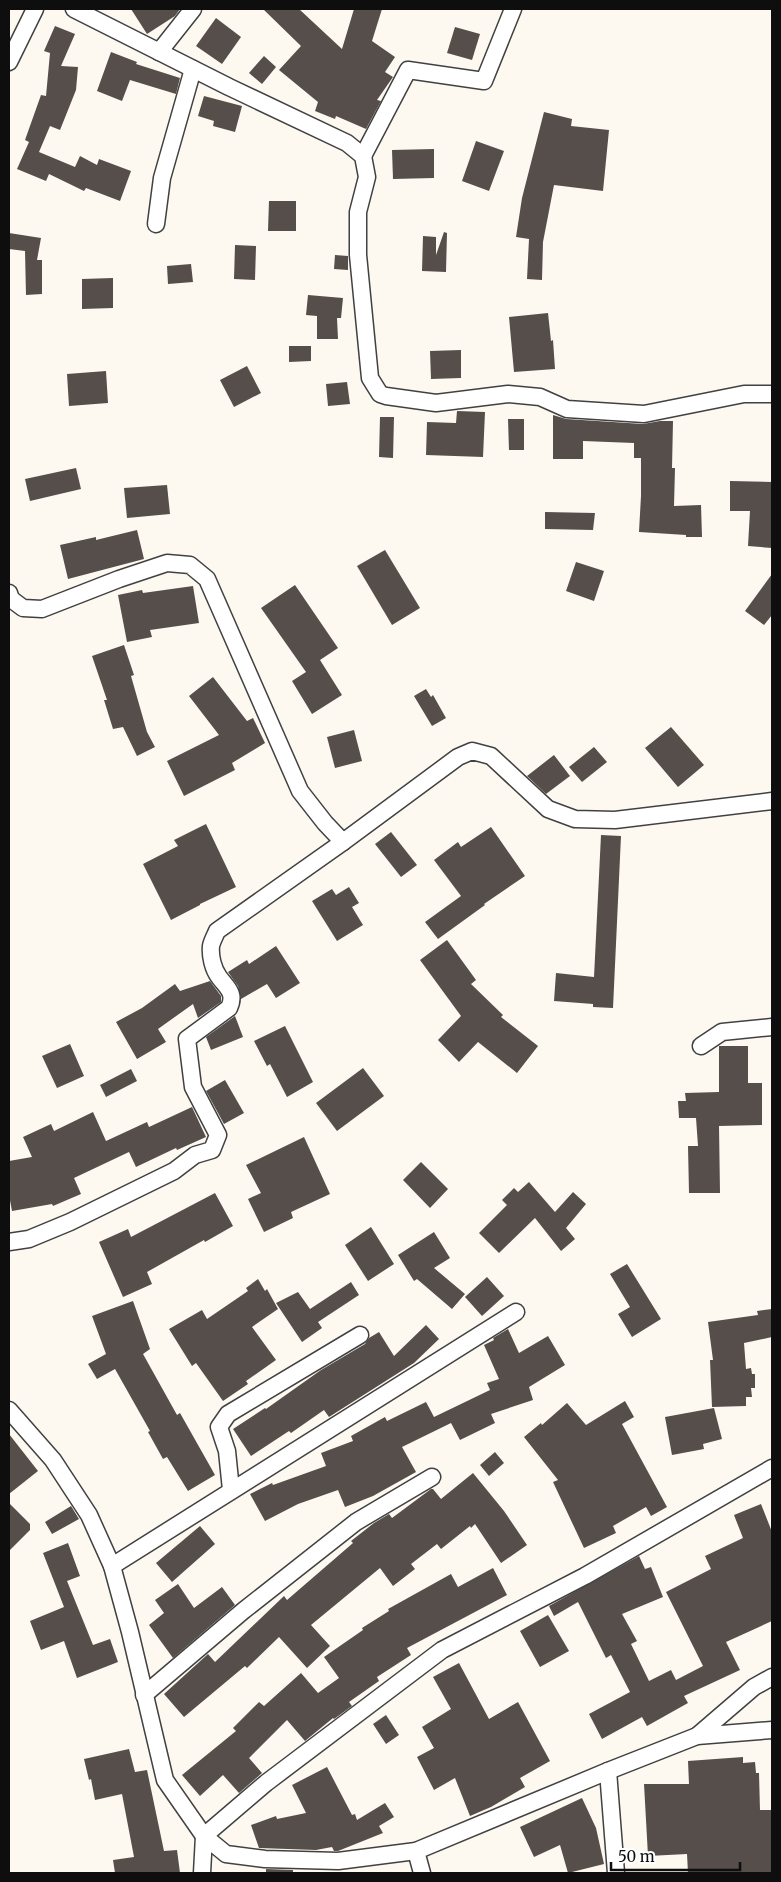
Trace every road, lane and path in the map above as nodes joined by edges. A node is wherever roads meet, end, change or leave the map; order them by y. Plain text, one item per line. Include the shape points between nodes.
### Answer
1 (35, 9) edge
2 (74, 9) edge
3 (193, 9) edge
4 (513, 9) edge
5 (159, 52) junction
6 (9, 62) edge
7 (193, 69) junction
8 (363, 156) junction
9 (156, 224) dead end
10 (772, 394) edge
11 (9, 593) edge
12 (772, 801) edge
13 (343, 842) junction
14 (772, 1027) edge
15 (700, 1046) dead end
16 (9, 1242) edge
17 (516, 1312) dead end
18 (360, 1335) dead end
19 (9, 1410) edge
20 (772, 1468) edge
21 (432, 1477) dead end
22 (231, 1490) junction
23 (112, 1566) junction
24 (772, 1677) edge
25 (144, 1695) junction
26 (772, 1730) edge
27 (697, 1736) junction
28 (608, 1771) junction
29 (204, 1836) junction
30 (416, 1851) junction
31 (202, 1873) edge
32 (422, 1873) edge
33 (616, 1873) edge

1 - 6 street
2 - 5 street
3 - 5 street
4 - 8 street via 484,81 408,70
5 - 7 street
7 - 8 street via 347,143
7 - 9 street via 162,178
8 - 10 street via 367,177 358,212 358,255 370,378 380,394 436,404 508,394 540,397 567,409 644,414 744,394
11 - 13 street via 11,599 23,608 42,609 167,563 190,565 207,579 300,790
12 - 13 street via 615,820 575,819 548,809 491,756 472,751 458,757
13 - 16 street via 217,931 211,945 213,964 229,989 232,1001 229,1008 187,1039 193,1088 218,1135 212,1150 195,1155 174,1171 70,1222 29,1239
14 - 15 street via 722,1032
17 - 22 street
18 - 22 street via 228,1414 219,1427 227,1451
19 - 23 street via 53,1460 89,1515
20 - 29 street via 585,1576 442,1650 266,1784
21 - 25 street via 356,1522
22 - 23 street
23 - 25 street
24 - 27 street via 754,1687
25 - 29 street via 165,1780
26 - 27 street
27 - 28 street
28 - 30 street
28 - 33 street
29 - 30 street via 226,1854 265,1859 338,1861
29 - 31 street
30 - 32 street

